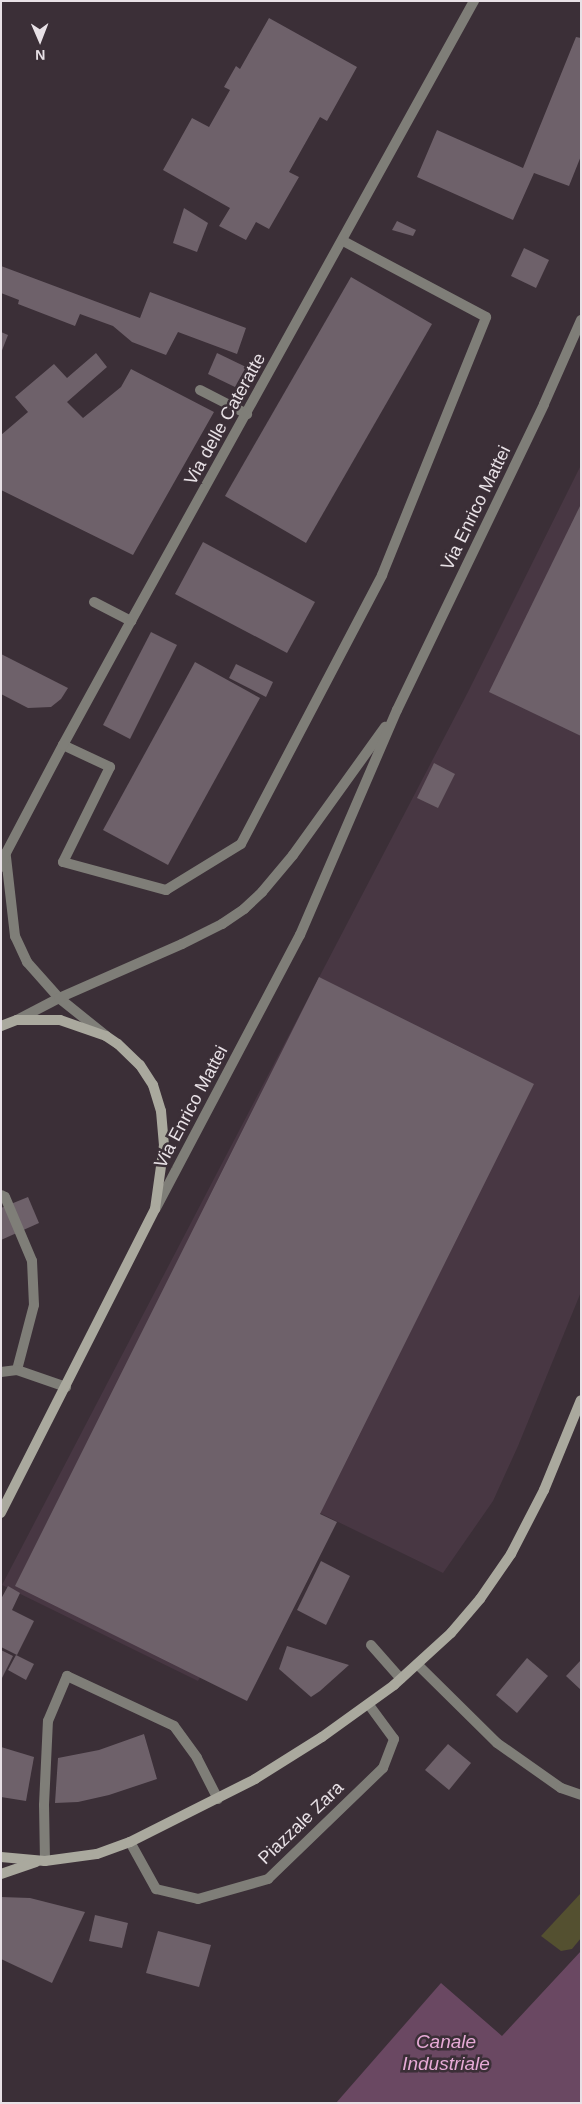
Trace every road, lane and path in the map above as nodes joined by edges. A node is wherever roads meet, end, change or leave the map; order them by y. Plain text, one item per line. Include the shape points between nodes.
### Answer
1 (474, 1) edge
2 (343, 241) junction
3 (581, 320) edge
4 (200, 390) dead end
5 (247, 414) junction
6 (94, 602) dead end
7 (131, 621) junction
8 (397, 710) junction
9 (63, 745) junction
10 (6, 853) junction
11 (1, 867) edge
12 (59, 998) junction
13 (17, 1020) junction
14 (1, 1026) edge
15 (106, 1036) junction
16 (1, 1195) edge
17 (155, 1209) junction
18 (17, 1370) junction
19 (1, 1372) edge
20 (66, 1387) junction
21 (581, 1400) edge
22 (1, 1513) edge
23 (371, 1645) dead end
24 (418, 1666) junction
25 (401, 1679) junction
26 (369, 1704) junction
27 (581, 1796) edge
28 (218, 1799) junction
29 (130, 1842) junction
30 (1, 1857) edge
31 (41, 1861) junction
32 (1, 1874) edge

1 - 2 street, Via delle Cateratte
2 - 5 street, Via delle Cateratte
2 - 9 street via 486,317 382,575 241,844 166,890 63,862 110,768
3 - 8 street, Via Enrico Mattei
4 - 5 street
5 - 7 street, Via delle Cateratte
6 - 7 street
7 - 9 street, Via delle Cateratte
8 - 12 street, Via Enrico Mattei via 293,855 244,909 182,944
8 - 17 street, Via Enrico Mattei via 300,935
9 - 10 street, Via delle Cateratte
10 - 11 street, Via delle Cateratte
10 - 12 street via 15,936 28,962
12 - 13 street, Via Enrico Mattei
12 - 15 street
13 - 14 main road
13 - 15 main road via 60,1020
15 - 17 main road via 131,1054 153,1085 158,1099 164,1145
16 - 18 street via 5,1197 32,1260 34,1304
17 - 20 main road, Via Enrico Mattei
18 - 19 street
18 - 20 street
20 - 22 main road, Via Enrico Mattei
21 - 24 main road via 544,1490 512,1554 451,1634
23 - 25 street
24 - 25 main road
24 - 27 street via 497,1743 561,1788
25 - 26 main road
26 - 28 main road via 289,1758
26 - 29 street, Piazzale Zara via 394,1739 383,1768 268,1879 198,1899 156,1889
28 - 29 main road
28 - 31 street via 197,1758 174,1726 67,1676 48,1721
29 - 31 main road via 98,1854
30 - 31 main road
31 - 32 main road

